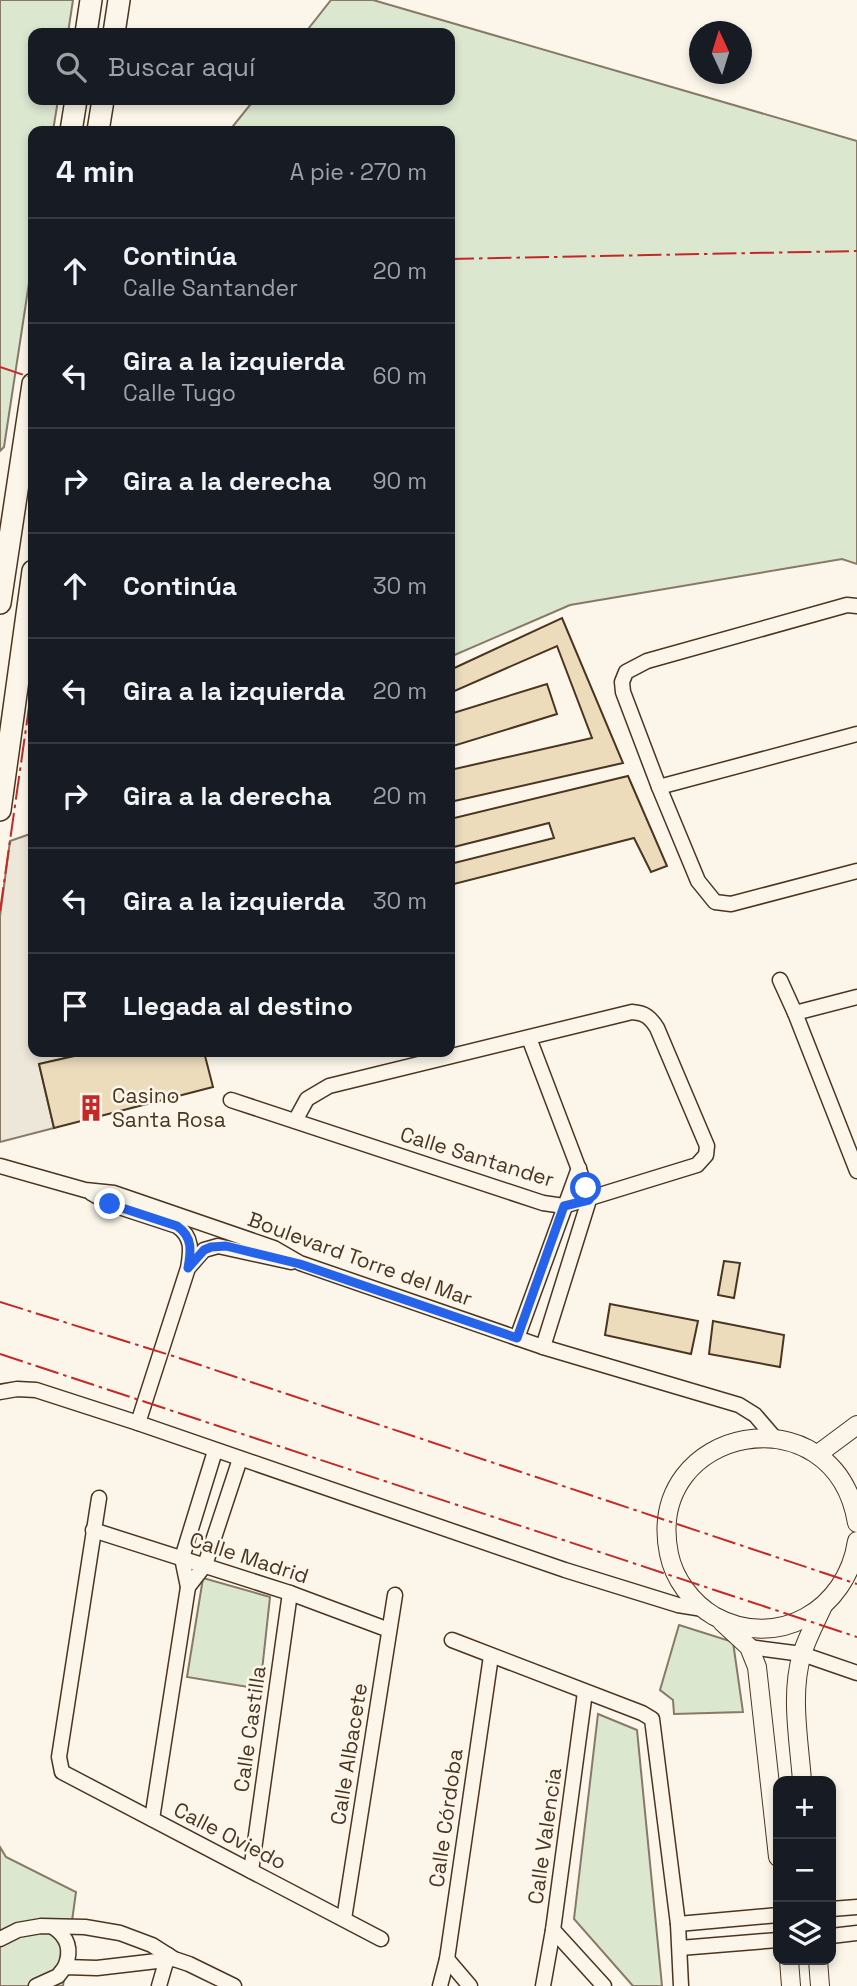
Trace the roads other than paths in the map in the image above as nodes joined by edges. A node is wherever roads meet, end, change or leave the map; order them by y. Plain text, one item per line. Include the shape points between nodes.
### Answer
1 (91, 0) edge
2 (119, 0) edge
3 (87, 28) edge
4 (115, 28) edge
5 (75, 105) edge
6 (102, 105) edge
7 (72, 126) edge
8 (99, 126) edge
9 (28, 417) edge
10 (0, 603) edge
11 (28, 606) edge
12 (857, 606) edge
13 (857, 734) edge
14 (659, 787) junction
15 (0, 810) edge
16 (857, 871) edge
17 (780, 980) dead end
18 (857, 997) edge
19 (795, 1013) junction
20 (529, 1038) junction
21 (455, 1056) edge
22 (450, 1057) edge
23 (231, 1100) dead end
24 (295, 1121) junction
25 (0, 1167) edge
26 (579, 1168) junction
27 (857, 1171) edge
28 (85, 1190) junction
29 (589, 1200) junction
30 (564, 1206) junction
31 (300, 1264) junction
32 (543, 1265) junction
33 (188, 1268) junction
34 (566, 1272) junction
35 (517, 1338) junction
36 (543, 1347) junction
37 (0, 1380) edge
38 (36, 1390) junction
39 (0, 1392) edge
40 (138, 1423) junction
41 (854, 1432) edge
42 (774, 1437) junction
43 (215, 1451) junction
44 (818, 1454) junction
45 (240, 1459) junction
46 (99, 1498) dead end
47 (855, 1498) edge
48 (857, 1523) edge
49 (93, 1530) junction
50 (857, 1541) edge
51 (182, 1558) junction
52 (205, 1566) junction
53 (188, 1587) junction
54 (290, 1593) junction
55 (396, 1595) dead end
56 (823, 1607) junction
57 (710, 1613) junction
58 (389, 1630) junction
59 (452, 1640) dead end
60 (749, 1647) junction
61 (802, 1654) junction
62 (491, 1656) junction
63 (857, 1673) edge
64 (585, 1692) junction
65 (802, 1776) edge
66 (152, 1819) junction
67 (776, 1839) edge
68 (251, 1871) junction
69 (857, 1907) edge
70 (836, 1909) edge
71 (773, 1915) edge
72 (345, 1919) junction
73 (678, 1924) junction
74 (53, 1927) junction
75 (553, 1930) junction
76 (857, 1933) edge
77 (836, 1935) edge
78 (0, 1939) edge
79 (381, 1939) dead end
80 (773, 1940) edge
81 (680, 1948) junction
82 (170, 1958) junction
83 (447, 1959) junction
84 (789, 1965) edge
85 (818, 1965) edge
86 (65, 1967) junction
87 (36, 1986) edge
88 (159, 1986) edge
89 (234, 1986) edge
90 (440, 1986) edge
91 (470, 1986) edge
92 (543, 1986) edge
93 (604, 1986) edge
94 (681, 1986) edge
95 (791, 1986) edge
96 (820, 1986) edge

1 - 3 main road
2 - 4 main road
5 - 7 main road
6 - 8 main road
9 - 10 main road
11 - 15 main road
12 - 14 street via 847,605 647,661 626,672 623,692
13 - 14 street
14 - 16 street via 698,881 715,902 731,904
17 - 19 street
18 - 19 street
19 - 27 street
20 - 21 street
20 - 26 street
20 - 29 street, Calle Santander via 621,1013 643,1013 662,1040 704,1136 706,1154 697,1165
22 - 24 street via 329,1086 307,1099
23 - 24 street, Calle Santander
24 - 30 street, Calle Santander
25 - 28 street, Boulevard Torre del Mar
26 - 29 street
26 - 30 street
28 - 31 street, Boulevard Torre del Mar via 114,1193 274,1248
28 - 33 street via 110,1204 183,1230 190,1243
29 - 30 street, Calle Santander
29 - 34 street
30 - 32 street
31 - 33 street via 218,1246 204,1250
31 - 35 street, Boulevard Torre del Mar
32 - 34 street
32 - 35 street
33 - 40 street
34 - 36 street
35 - 36 street, Boulevard Torre del Mar
36 - 42 street, Boulevard Torre del Mar via 739,1405
37 - 38 street
38 - 39 street
38 - 40 street
40 - 43 street
41 - 44 street
42 - 44 street
42 - 57 street via 746,1438 719,1447 696,1462 679,1484 668,1510 665,1537 671,1564 684,1589
43 - 45 street
43 - 51 street
44 - 47 street
45 - 52 street
45 - 57 street via 565,1570
46 - 49 street
47 - 48 street
49 - 51 street, Calle Madrid
49 - 66 street, Calle Oviedo via 60,1770
50 - 56 street via 842,1586
51 - 52 street, Calle Madrid
51 - 53 street
52 - 53 street
52 - 54 street, Calle Madrid
53 - 66 street
54 - 58 street, Calle Madrid
54 - 68 street, Calle Castilla
55 - 58 street, Calle Albacete
56 - 57 street via 799,1621 771,1628 743,1627
56 - 61 street
57 - 60 street
58 - 72 street, Calle Albacete
59 - 62 street
60 - 61 street
60 - 67 street via 757,1667
61 - 63 street
61 - 65 street via 797,1697
62 - 64 street
62 - 83 street, Calle Córdoba
64 - 73 street via 652,1719
64 - 75 street, Calle Valencia
66 - 68 street, Calle Oviedo
68 - 72 street, Calle Oviedo
69 - 70 street
71 - 73 street
72 - 79 street, Calle Oviedo
73 - 81 street
74 - 78 street via 29,1927
74 - 82 street via 120,1933 152,1945
74 - 86 street via 67,1942
75 - 92 street, Calle Valencia
75 - 93 street
76 - 77 street
80 - 81 street
81 - 94 street
82 - 86 street
82 - 88 street
82 - 89 street
83 - 90 street, Calle Córdoba
83 - 91 street
84 - 95 street
85 - 96 street
86 - 87 street via 58,1976

